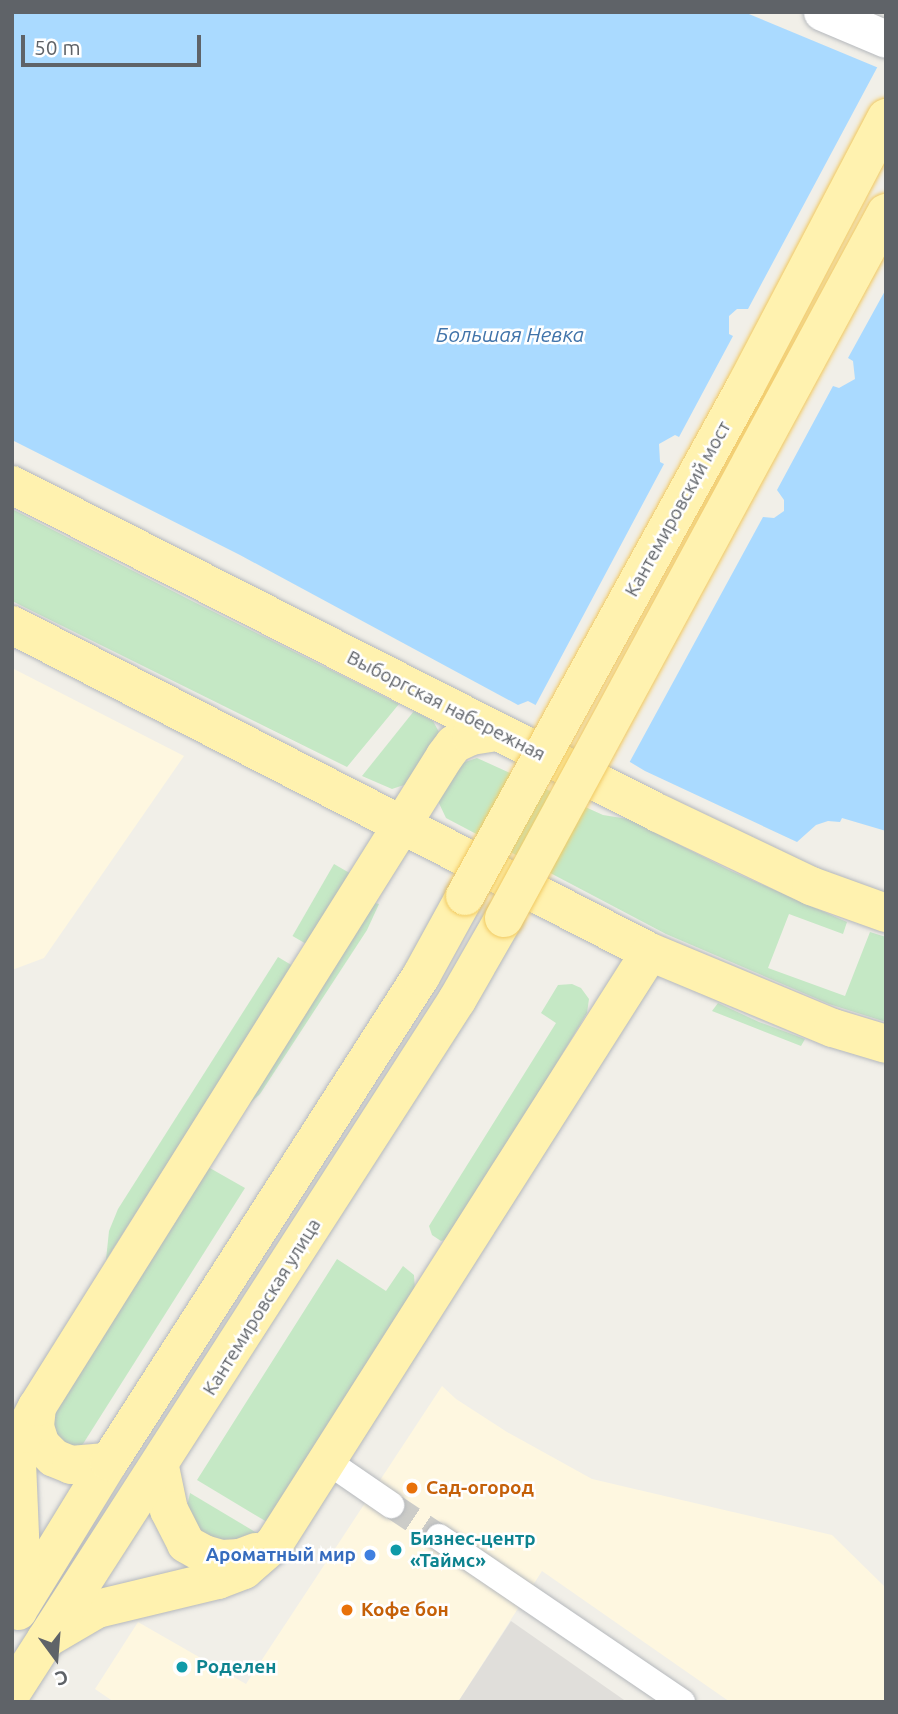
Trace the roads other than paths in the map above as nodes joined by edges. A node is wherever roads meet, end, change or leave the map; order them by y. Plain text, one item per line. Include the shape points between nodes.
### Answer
1 (822, 12) edge
2 (886, 39) edge
3 (886, 118) edge
4 (886, 213) edge
5 (12, 485) edge
6 (12, 625) edge
7 (497, 732) junction
8 (401, 823) junction
9 (886, 913) edge
10 (650, 952) junction
11 (886, 1044) edge
12 (37, 1407) junction
13 (327, 1461) junction
14 (109, 1462) junction
15 (160, 1467) junction
16 (391, 1505) tunnel mouth
17 (439, 1537) tunnel mouth
18 (274, 1544) junction
19 (15, 1615) edge
20 (46, 1639) junction
21 (12, 1692) edge
22 (682, 1702) edge

1 - 2 street
3 - 14 main road, Кантемировский мост, bridge via 745,387 421,976
4 - 15 main road, Кантемировская улица, bridge via 457,1000
5 - 7 main road, Выборгская набережная
6 - 8 main road
7 - 8 main road via 454,744
7 - 9 main road, Выборгская набережная via 811,886
8 - 10 main road
8 - 12 main road
10 - 11 main road via 833,1028
10 - 13 main road
12 - 14 main road via 35,1427 41,1445 54,1458 71,1465
12 - 19 main road via 23,1434 17,1463 21,1558
13 - 16 street
13 - 18 main road
14 - 19 main road
15 - 18 main road via 169,1510 186,1544 222,1559 240,1558
15 - 20 main road, Кантемировская улица
17 - 22 street
18 - 20 main road via 244,1570 97,1609
20 - 21 main road, Кантемировская улица

